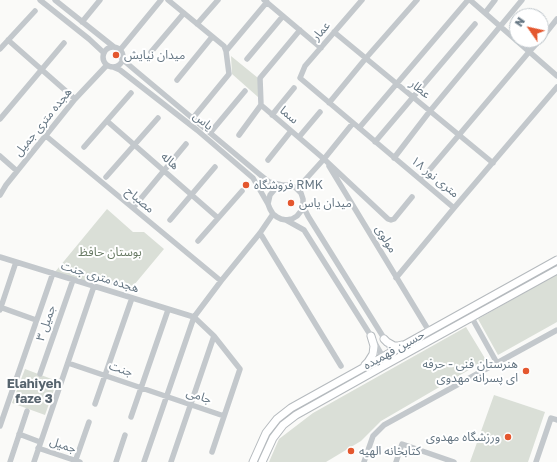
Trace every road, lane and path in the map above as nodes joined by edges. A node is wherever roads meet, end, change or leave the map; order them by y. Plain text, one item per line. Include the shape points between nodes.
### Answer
1 (40, 0) edge
2 (55, 0) edge
3 (100, 0) edge
4 (161, 0) edge
5 (168, 0) edge
6 (218, 0) edge
7 (362, 0) edge
8 (417, 0) edge
9 (469, 0) edge
10 (495, 0) edge
11 (522, 0) edge
12 (265, 1) edge
13 (35, 11) dead end
14 (184, 13) junction
15 (485, 13) junction
16 (283, 16) junction
17 (557, 19) edge
18 (82, 22) junction
19 (197, 24) junction
20 (475, 24) dead end
21 (500, 26) junction
22 (300, 30) junction
23 (549, 30) edge
24 (334, 32) junction
25 (212, 37) junction
26 (8, 40) junction
27 (64, 43) dead end
28 (321, 48) junction
29 (533, 48) edge
30 (0, 49) edge
31 (117, 49) junction
32 (226, 51) junction
33 (152, 52) dead end
34 (529, 52) junction
35 (104, 53) junction
36 (366, 58) junction
37 (122, 59) junction
38 (247, 59) dead end
39 (106, 65) junction
40 (113, 67) junction
41 (42, 70) junction
42 (557, 76) edge
43 (300, 78) joint
44 (177, 80) dead end
45 (396, 83) junction
46 (557, 87) edge
47 (294, 88) dead end
48 (245, 91) dead end
49 (131, 93) dead end
50 (413, 97) junction
51 (75, 99) junction
52 (329, 103) junction
53 (261, 105) junction
54 (430, 111) junction
55 (320, 112) dead end
56 (272, 115) junction
57 (158, 118) dead end
58 (193, 118) junction
59 (0, 119) edge
60 (107, 121) junction
61 (353, 123) junction
62 (359, 128) junction
63 (291, 131) junction
64 (210, 133) junction
65 (239, 135) dead end
66 (459, 135) junction
67 (46, 136) junction
68 (299, 137) junction
69 (375, 142) junction
70 (134, 144) junction
71 (186, 144) dead end
72 (84, 146) dead end
73 (0, 156) edge
74 (394, 158) junction
75 (324, 159) junction
76 (268, 160) dead end
77 (493, 163) junction
78 (215, 167) dead end
79 (164, 170) junction
80 (17, 172) junction
81 (106, 178) dead end
82 (421, 180) junction
83 (282, 185) junction
84 (296, 188) junction
85 (242, 191) dead end
86 (191, 194) junction
87 (0, 195) edge
88 (412, 198) dead end
89 (268, 204) junction
90 (303, 206) junction
91 (132, 208) junction
92 (454, 208) junction
93 (273, 214) junction
94 (218, 218) junction
95 (170, 220) dead end
96 (286, 220) junction
97 (260, 234) junction
98 (198, 241) dead end
99 (0, 257) edge
100 (557, 260) edge
101 (16, 262) junction
102 (557, 270) edge
103 (52, 273) junction
104 (396, 278) junction
105 (73, 280) junction
106 (221, 281) junction
107 (94, 286) junction
108 (132, 298) junction
109 (0, 308) edge
110 (168, 310) junction
111 (194, 318) junction
112 (472, 318) junction
113 (36, 320) junction
114 (557, 330) edge
115 (429, 331) junction
116 (214, 336) junction
117 (371, 336) junction
118 (384, 339) junction
119 (406, 344) junction
120 (392, 352) junction
121 (383, 357) junction
122 (396, 359) junction
123 (68, 363) junction
124 (497, 363) junction
125 (387, 364) junction
126 (341, 366) dead end
127 (361, 369) junction
128 (40, 374) dead end
129 (105, 375) junction
130 (141, 388) junction
131 (166, 396) junction
132 (95, 404) dead end
133 (190, 405) junction
134 (27, 411) dead end
135 (224, 416) junction
136 (131, 417) dead end
137 (557, 420) edge
138 (89, 422) dead end
139 (0, 423) edge
140 (19, 434) junction
141 (125, 435) dead end
142 (39, 445) junction
143 (212, 452) dead end
144 (443, 460) edge
145 (10, 462) edge
146 (34, 462) edge
147 (77, 462) edge
148 (116, 462) edge
149 (144, 462) edge
150 (171, 462) edge
151 (253, 462) edge
152 (262, 462) edge
153 (364, 462) edge
154 (396, 462) edge
155 (454, 462) edge
156 (536, 462) edge

1 - 35 street
2 - 18 street
3 - 18 street
4 - 31 street
5 - 14 street
6 - 19 street
7 - 24 street, عمار
8 - 36 street
9 - 15 street
9 - 45 street
10 - 15 street
11 - 21 street
12 - 16 street
12 - 32 street
13 - 26 street
14 - 19 street
14 - 33 street
15 - 21 street
16 - 22 street
16 - 38 street
17 - 23 street
18 - 31 street
19 - 25 street
20 - 50 street
21 - 34 street
21 - 54 street
22 - 28 street
22 - 53 street via 260,78
24 - 28 street, عمار
24 - 36 street, عطار
25 - 32 street via 224,46
25 - 44 street
26 - 30 street
26 - 41 street
27 - 41 street
28 - 43 street, عمار via 305,66
29 - 34 street
31 - 35 street via 108,49
31 - 37 street
32 - 58 street via 229,74
34 - 42 street
34 - 66 street
35 - 39 street
36 - 45 street, عطار
36 - 52 street
37 - 40 street
37 - 58 street, یاس
39 - 40 street
39 - 51 street, هجده متری جمیل
40 - 89 street, یاس via 191,126 253,178
41 - 51 street
41 - 59 street
43 - 52 street, ۱۸ متری نور
45 - 50 street, عطار
45 - 62 street
46 - 77 street, ۱۸ متری نور
47 - 56 street
48 - 64 street
49 - 60 street
50 - 54 street, عطار
50 - 69 street
51 - 67 street, هجده متری جمیل
52 - 61 street, ۱۸ متری نور
53 - 56 street, سما
53 - 65 street
54 - 66 street, عطار
54 - 74 street
55 - 68 street
56 - 63 street, سما
57 - 70 street
58 - 64 street, یاس
60 - 70 street, هاله
60 - 72 street
61 - 62 street, ۱۸ متری نور
61 - 75 street
62 - 69 street, ۱۸ متری نور
63 - 68 street, سما
63 - 76 street
64 - 83 street, یاس via 269,182
66 - 77 street, عطار
66 - 82 street
67 - 80 street, هجده متری جمیل
67 - 91 street, مصباح
68 - 75 street, سما
69 - 74 street, ۱۸ متری نور
70 - 79 street, هاله
70 - 81 street
71 - 79 street
73 - 80 street
74 - 82 street, ۱۸ متری نور
75 - 84 street
75 - 88 street, سما via 391,220
75 - 104 street, مولوی
77 - 92 street, ۱۸ متری نور
78 - 86 street
79 - 86 street, هاله
79 - 91 street
80 - 87 street, هجده متری جمیل
82 - 92 street, ۱۸ متری نور
83 - 84 street
83 - 89 street via 272,192
84 - 90 street via 303,199
85 - 94 street
86 - 94 street, هاله
86 - 95 street
89 - 93 street
90 - 96 street via 297,216
90 - 118 street
91 - 106 street, مصباح
92 - 104 street
93 - 96 street
93 - 97 street
94 - 98 street
96 - 117 street via 304,230
97 - 106 street
97 - 126 street
99 - 101 street, هجده متری جنت
100 - 115 main road, حسین فهمیده
101 - 103 street, هجده متری جنت
101 - 109 street
102 - 112 main road, حسین فهمیده
103 - 105 street, هجده متری جنت
103 - 113 street
104 - 115 street, مولوی
105 - 107 street, هجده متری جنت
105 - 128 street, جمیل ۳
106 - 111 street
107 - 108 street, هجده متری جنت
107 - 123 street
108 - 110 street, هجده متری جنت
108 - 129 street
109 - 113 street
110 - 111 street, هجده متری جنت
110 - 130 street
111 - 116 street
111 - 131 street
112 - 122 main road, حسین فهمیده
112 - 124 street
113 - 139 street
114 - 124 street
115 - 119 main road, حسین فهمیده
116 - 133 street
116 - 135 street via 240,369
117 - 121 street
117 - 127 main road via 373,354
118 - 119 main road via 394,346
118 - 120 street
119 - 120 main road, حسین فهمیده
120 - 121 main road, حسین فهمیده
120 - 122 main road
121 - 125 main road
121 - 127 main road, حسین فهمیده
122 - 125 main road, حسین فهمیده
123 - 129 street, جنت
123 - 142 street
124 - 153 street via 384,425 373,436
125 - 152 main road, حسین فهمیده via 289,420 273,438
127 - 151 main road, حسین فهمیده via 291,408 277,419 266,433
129 - 130 street, جنت
129 - 132 street
130 - 131 street, جنت
130 - 136 street
131 - 133 street, جامی
131 - 149 street
133 - 135 street, جامی
133 - 150 street
134 - 140 street
135 - 143 street
137 - 156 street via 551,418
138 - 147 street
140 - 142 street, جمیل
140 - 145 street
141 - 148 street
142 - 146 street
142 - 147 street, جمیل
144 - 154 street via 402,444
144 - 155 street

